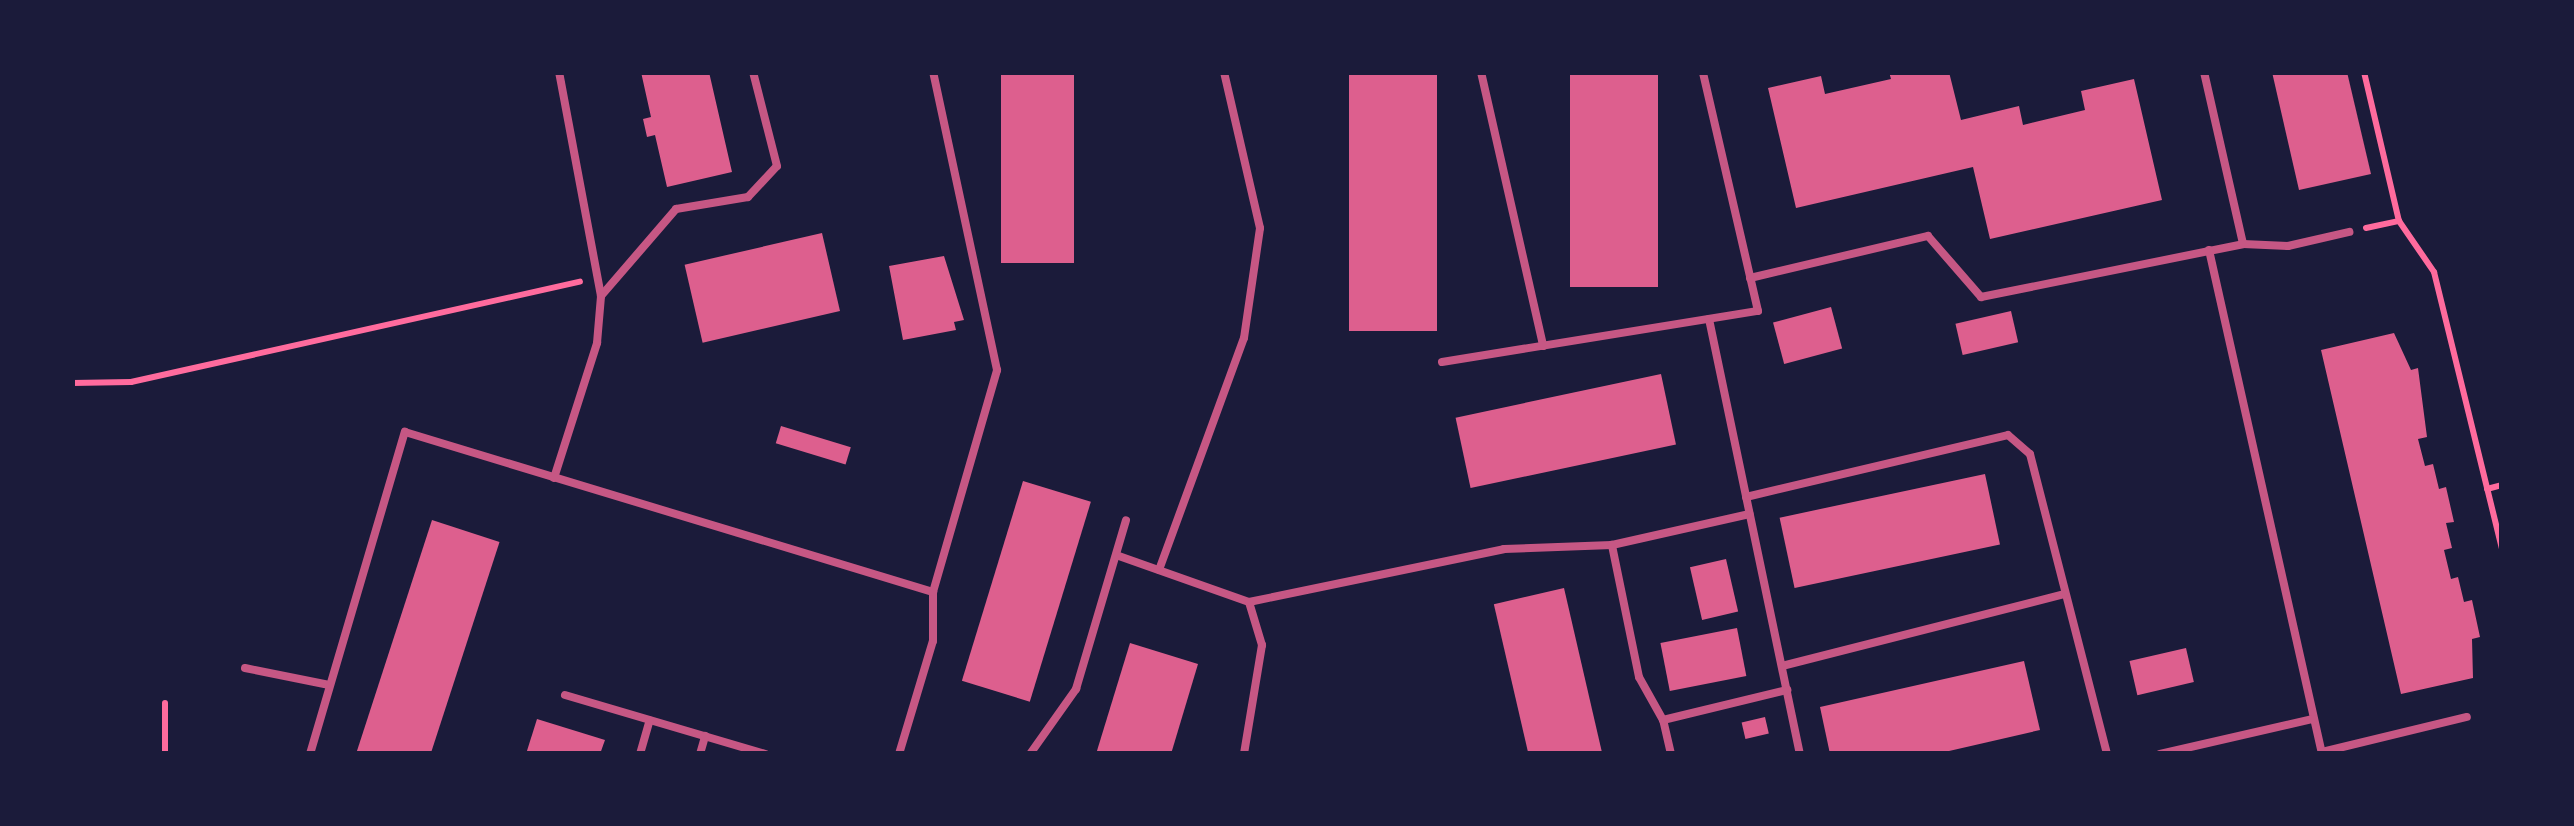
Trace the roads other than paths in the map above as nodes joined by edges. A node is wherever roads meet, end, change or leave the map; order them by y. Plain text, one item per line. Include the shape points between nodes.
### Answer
1 (559, 72) edge
2 (754, 72) edge
3 (933, 72) edge
4 (1224, 72) edge
5 (1481, 72) edge
6 (1703, 72) edge
7 (2204, 72) edge
8 (2349, 232) road end
9 (2243, 244) junction
10 (2210, 250) junction
11 (1750, 278) junction
12 (601, 296) junction
13 (1709, 319) junction
14 (1543, 346) junction
15 (1442, 362) dead end
16 (554, 478) junction
17 (1746, 497) junction
18 (1750, 514) junction
19 (1126, 520) dead end
20 (1612, 545) junction
21 (1116, 555) junction
22 (1160, 570) junction
23 (933, 592) junction
24 (2065, 594) junction
25 (1249, 602) junction
26 (1782, 666) junction
27 (245, 668) dead end
28 (330, 685) junction
29 (1787, 690) junction
30 (565, 695) dead end
31 (2467, 717) dead end
32 (650, 720) junction
33 (1663, 720) junction
34 (2314, 720) junction
35 (706, 736) junction
36 (2322, 753) edge
37 (310, 754) edge
38 (640, 754) edge
39 (700, 754) edge
40 (766, 754) edge
41 (899, 754) edge
42 (1030, 754) edge
43 (1244, 754) edge
44 (1670, 754) edge
45 (1800, 754) edge
46 (2107, 754) edge
47 (2160, 754) edge

1 - 12 lane
2 - 12 lane via 777,166 748,197 676,209
3 - 23 lane via 997,370
4 - 22 lane via 1260,228 1244,338
5 - 14 lane
6 - 11 lane
7 - 9 lane
8 - 9 lane via 2288,246
9 - 10 lane
10 - 11 lane via 1982,297 1928,236
10 - 34 lane
11 - 13 lane via 1758,312
12 - 16 lane via 597,344
13 - 14 lane
13 - 17 lane
14 - 15 lane
16 - 23 lane
16 - 28 lane via 405,432
17 - 18 lane
17 - 24 lane via 2008,435 2030,454
18 - 20 lane
18 - 26 lane
19 - 21 lane
20 - 25 lane via 1504,550
20 - 33 lane via 1639,678
21 - 22 lane
21 - 42 lane via 1076,689
22 - 25 lane
23 - 41 lane via 933,641
24 - 26 lane
24 - 46 lane
25 - 43 lane via 1262,646
26 - 29 lane
27 - 28 lane
28 - 37 lane
29 - 33 lane
29 - 45 lane
30 - 32 lane
31 - 36 lane
32 - 35 lane
32 - 38 lane
33 - 44 lane
34 - 36 lane
34 - 47 lane
35 - 39 lane
35 - 40 lane

